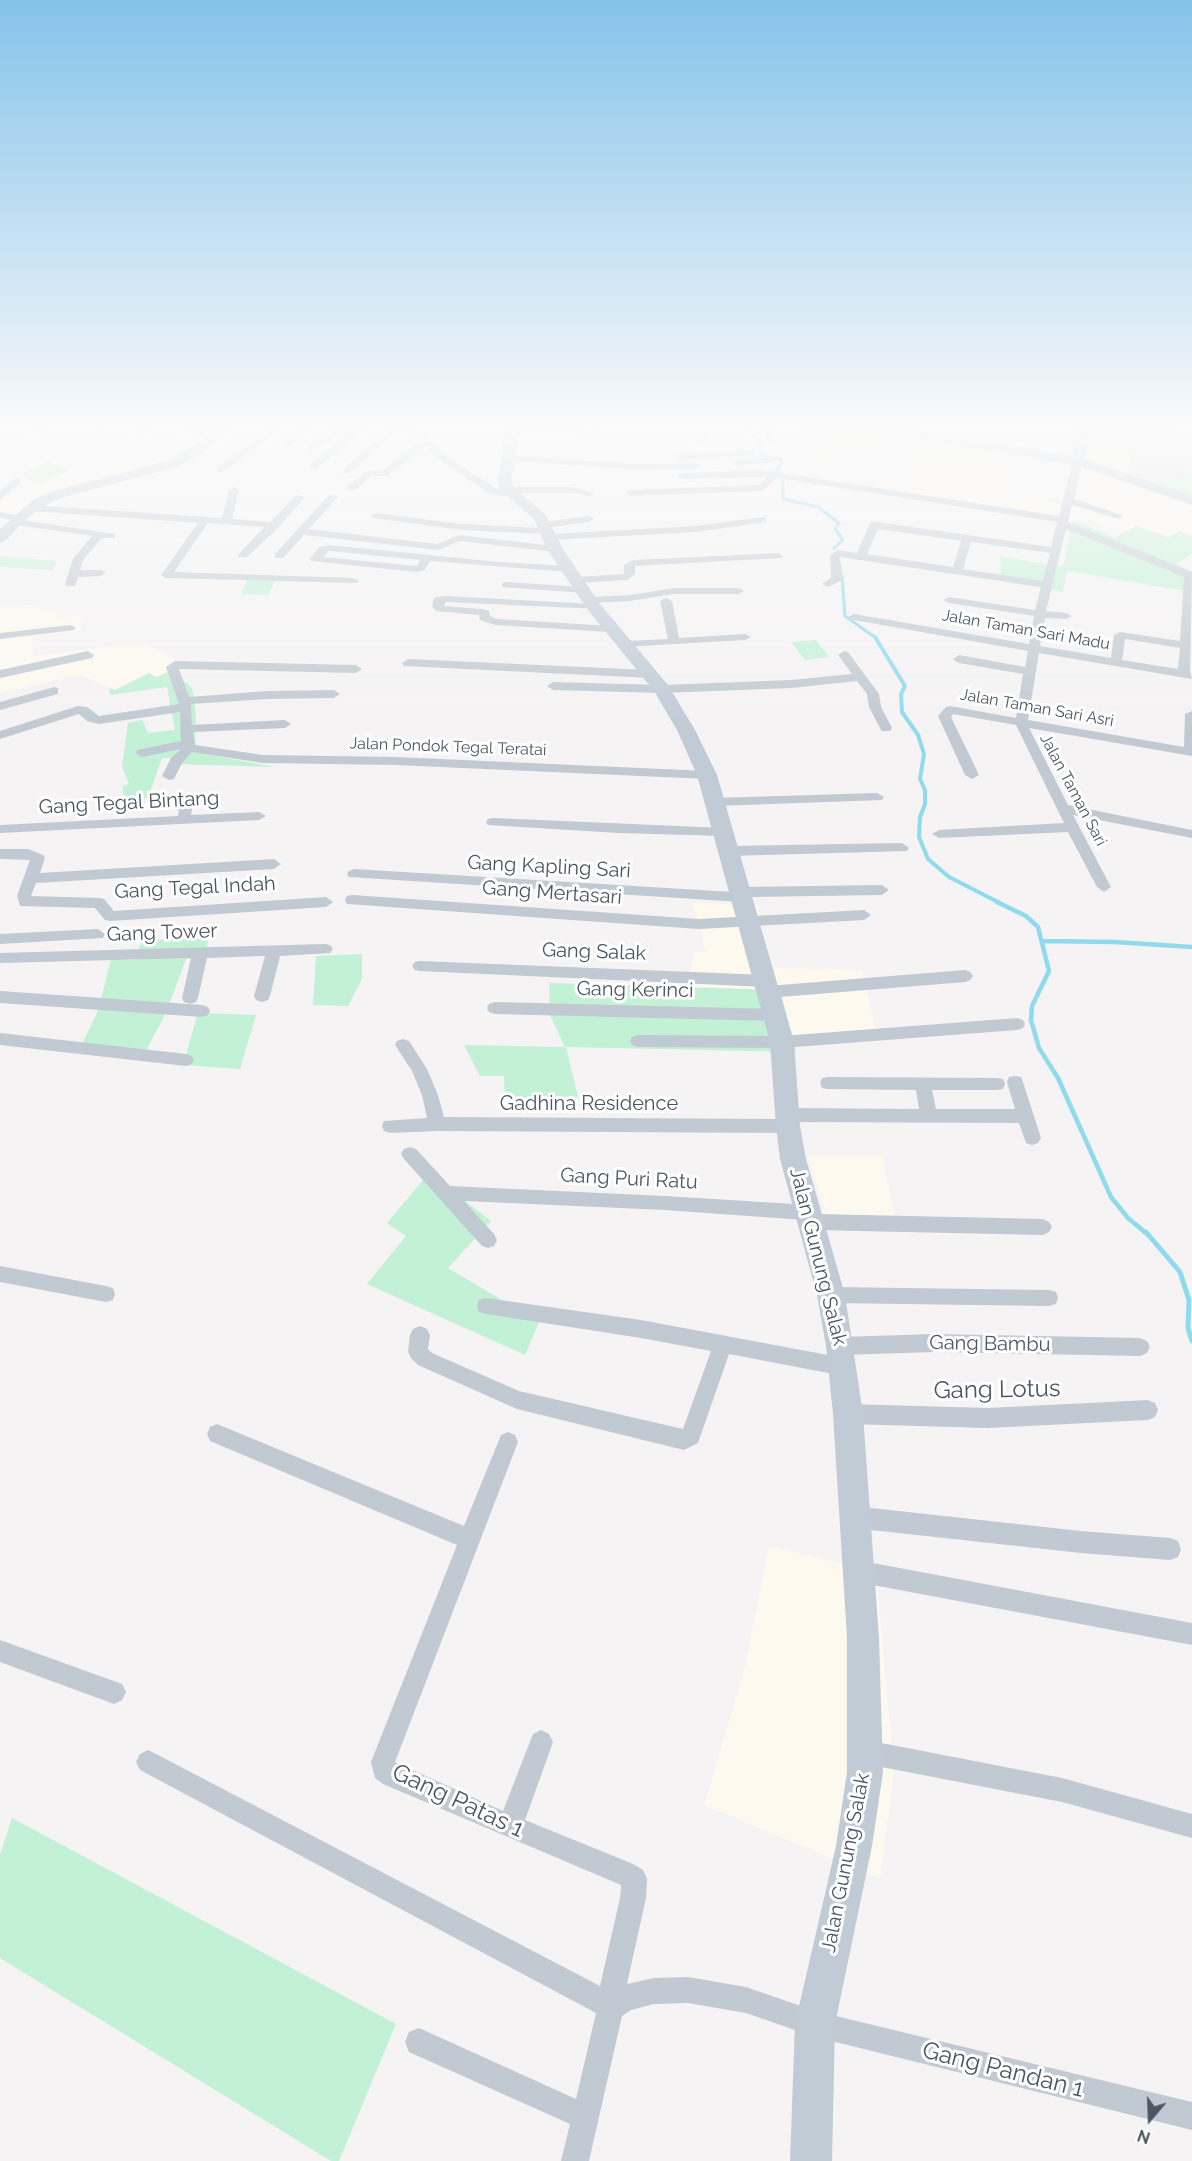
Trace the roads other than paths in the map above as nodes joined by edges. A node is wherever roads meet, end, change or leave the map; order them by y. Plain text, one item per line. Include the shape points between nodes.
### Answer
1 (54, 527) edge
2 (200, 527) edge
3 (272, 527) edge
4 (307, 527) edge
5 (359, 527) edge
6 (461, 527) edge
7 (543, 527) edge
8 (585, 527) edge
9 (712, 527) edge
10 (874, 527) edge
11 (894, 527) edge
12 (1061, 527) edge
13 (1074, 527) edge
14 (302, 532) junction
15 (99, 535) junction
16 (111, 536) dead end
17 (351, 536) junction
18 (967, 538) junction
19 (1054, 552) junction
20 (243, 555) dead end
21 (279, 556) dead end
22 (778, 556) dead end
23 (861, 556) junction
24 (427, 558) junction
25 (568, 565) junction
26 (957, 571) junction
27 (101, 573) dead end
28 (1191, 576) edge
29 (353, 581) dead end
30 (828, 584) dead end
31 (506, 585) dead end
32 (1047, 585) junction
33 (738, 591) dead end
34 (949, 600) dead end
35 (666, 601) dead end
36 (1040, 614) junction
37 (854, 616) dead end
38 (1066, 616) dead end
39 (70, 628) dead end
40 (0, 636) edge
41 (619, 637) junction
42 (745, 637) dead end
43 (674, 642) junction
44 (1186, 646) junction
45 (1033, 649) junction
46 (88, 655) dead end
47 (844, 655) dead end
48 (958, 659) dead end
49 (408, 663) dead end
50 (1116, 663) junction
51 (356, 669) dead end
52 (1029, 671) junction
53 (0, 674) edge
54 (1188, 674) edge
55 (860, 677) junction
56 (656, 682) junction
57 (553, 686) dead end
58 (54, 691) dead end
59 (334, 694) dead end
60 (185, 704) junction
61 (0, 706) edge
62 (1191, 714) edge
63 (1021, 722) junction
64 (285, 724) dead end
65 (886, 728) dead end
66 (186, 729) junction
67 (0, 735) edge
68 (189, 746) junction
69 (1191, 752) edge
70 (142, 753) dead end
71 (972, 775) dead end
72 (169, 776) dead end
73 (706, 776) junction
74 (877, 797) dead end
75 (187, 798) dead end
76 (715, 802) junction
77 (1065, 809) junction
78 (259, 816) dead end
79 (184, 819) junction
80 (493, 822) dead end
81 (1074, 827) junction
82 (0, 829) edge
83 (939, 834) dead end
84 (1192, 834) edge
85 (726, 841) junction
86 (902, 848) dead end
87 (0, 854) edge
88 (274, 864) dead end
89 (354, 874) dead end
90 (32, 878) junction
91 (1104, 887) dead end
92 (882, 890) dead end
93 (352, 900) dead end
94 (326, 902) dead end
95 (743, 904) junction
96 (864, 915) dead end
97 (0, 927) edge
98 (98, 934) dead end
99 (0, 937) edge
100 (326, 949) dead end
101 (274, 950) junction
102 (200, 953) junction
103 (0, 958) edge
104 (420, 966) dead end
105 (965, 976) dead end
106 (262, 996) dead end
107 (769, 996) junction
108 (0, 997) edge
109 (189, 998) dead end
110 (495, 1008) dead end
111 (202, 1011) dead end
112 (1017, 1024) dead end
113 (0, 1039) edge
114 (638, 1041) dead end
115 (782, 1042) junction
116 (403, 1046) dead end
117 (186, 1060) dead end
118 (1015, 1082) dead end
119 (828, 1083) dead end
120 (923, 1084) junction
121 (997, 1084) dead end
122 (929, 1116) junction
123 (1025, 1116) junction
124 (788, 1120) junction
125 (437, 1124) junction
126 (390, 1126) dead end
127 (1032, 1138) dead end
128 (410, 1154) dead end
129 (446, 1193) junction
130 (811, 1218) junction
131 (1044, 1227) dead end
132 (488, 1240) dead end
133 (0, 1274) edge
134 (106, 1294) dead end
135 (831, 1295) junction
136 (1049, 1298) dead end
137 (486, 1306) dead end
138 (420, 1335) dead end
139 (723, 1344) junction
140 (1140, 1347) dead end
141 (842, 1356) junction
142 (1148, 1410) dead end
143 (848, 1414) junction
144 (217, 1434) dead end
145 (508, 1442) dead end
146 (853, 1517) junction
147 (469, 1539) junction
148 (1170, 1549) dead end
149 (857, 1571) junction
150 (1192, 1634) edge
151 (0, 1651) edge
152 (114, 1692) dead end
153 (541, 1742) dead end
154 (866, 1752) junction
155 (148, 1762) dead end
156 (510, 1826) junction
157 (1192, 1826) edge
158 (612, 2007) junction
159 (815, 2024) junction
160 (419, 2042) dead end
161 (1192, 2116) edge
162 (585, 2117) junction
163 (575, 2161) edge
164 (811, 2161) edge

1 - 15 street
2 - 29 street via 166,575
3 - 20 street
4 - 14 street
5 - 17 street
6 - 25 street
7 - 25 street, Jalan Gunung Salak
8 - 25 street
9 - 25 street
10 - 23 street
11 - 18 street
12 - 19 street, Jalan Taman Sari
13 - 28 street
14 - 17 street
14 - 21 street
15 - 16 street
15 - 27 street via 78,559 73,579
17 - 25 street via 438,547 459,538
18 - 19 street
18 - 26 street
19 - 32 street, Jalan Taman Sari
22 - 25 street via 633,563 627,577
23 - 26 street
23 - 30 street via 834,555 837,580
24 - 24 street via 329,548 315,559 417,569
24 - 25 street
25 - 31 street
25 - 33 street via 682,590
25 - 41 street, Jalan Gunung Salak
25 - 41 street via 442,599 438,606 482,612 484,618 495,622
26 - 32 street
28 - 44 street
32 - 36 street, Jalan Taman Sari
34 - 36 street
35 - 43 street
36 - 38 street
36 - 45 street, Jalan Taman Sari
37 - 45 street, Jalan Taman Sari Madu
39 - 40 street
41 - 43 street
41 - 56 street, Jalan Gunung Salak
42 - 43 street
44 - 50 street via 1120,635
44 - 54 street
45 - 50 street, Jalan Taman Sari Madu
45 - 52 street, Jalan Taman Sari
46 - 53 street
47 - 55 street
48 - 52 street
49 - 56 street
50 - 54 street, Jalan Taman Sari Madu
51 - 60 street via 179,664 172,667
52 - 63 street, Jalan Taman Sari
55 - 56 street via 791,684
55 - 65 street via 873,694
56 - 57 street
56 - 73 street, Jalan Gunung Salak via 686,730
58 - 61 street
59 - 60 street via 267,695
60 - 66 street
60 - 67 street via 99,720 78,710
62 - 69 street
63 - 69 street, Jalan Taman Sari Asri
63 - 71 street, Jalan Taman Sari Asri via 969,711 946,712 944,716
63 - 77 street, Jalan Taman Sari
64 - 66 street
66 - 68 street
68 - 70 street
68 - 72 street
68 - 73 street, Jalan Pondok Tegal Teratai via 263,759 477,764
73 - 76 street, Jalan Gunung Salak
74 - 76 street
75 - 79 street
76 - 85 street, Jalan Gunung Salak
77 - 81 street, Jalan Taman Sari
77 - 84 street
78 - 79 street, Gang Tegal Bintang
79 - 82 street, Gang Tegal Bintang
80 - 85 street via 618,829
81 - 83 street
81 - 91 street, Jalan Taman Sari
85 - 86 street
85 - 95 street, Jalan Gunung Salak
87 - 90 street, Gang Tegal Indah via 36,856
88 - 90 street, Gang Tegal Indah
89 - 95 street, Gang Kapling Sari
90 - 94 street, Gang Tegal Indah via 25,902 92,902 110,916
92 - 95 street
93 - 95 street, Gang Mertasari via 699,924
95 - 96 street
95 - 107 street, Jalan Gunung Salak
97 - 99 street
98 - 99 street
100 - 101 street, Gang Tower
101 - 102 street, Gang Tower
101 - 106 street
102 - 103 street, Gang Tower
102 - 109 street
104 - 107 street, Gang Salak
105 - 107 street, Gang Kerinci
107 - 110 street, Gang Kerinci
107 - 115 street, Jalan Gunung Salak
108 - 111 street
112 - 115 street
113 - 117 street
114 - 115 street
115 - 124 street, Jalan Gunung Salak
116 - 125 street via 419,1069
118 - 123 street
119 - 120 street
120 - 121 street
120 - 122 street
122 - 123 street, Gadhina Residence
122 - 124 street, Gadhina Residence
123 - 127 street
124 - 125 street, Gadhina Residence
124 - 130 street, Jalan Gunung Salak via 793,1159
125 - 126 street, Gadhina Residence
128 - 129 street
129 - 130 street, Gang Puri Ratu via 665,1203
129 - 132 street
130 - 131 street, Gang Puri Ratu
130 - 135 street, Jalan Gunung Salak
133 - 134 street
135 - 136 street
135 - 141 street, Jalan Gunung Salak
137 - 139 street, Gang Bambu
138 - 139 street via 418,1352 425,1359 517,1400 684,1440 691,1436
139 - 141 street, Gang Bambu
140 - 141 street, Gang Bambu via 935,1343
141 - 143 street, Jalan Gunung Salak
142 - 143 street, Gang Lotus via 988,1418
143 - 146 street, Jalan Gunung Salak
144 - 147 street
145 - 147 street, Gang Patas 1
146 - 148 street
146 - 149 street, Jalan Gunung Salak
147 - 156 street, Gang Patas 1 via 383,1762 384,1769
149 - 150 street
149 - 154 street, Jalan Gunung Salak
151 - 152 street
153 - 156 street
154 - 157 street via 1062,1790
154 - 159 street, Jalan Gunung Salak via 862,1804
155 - 158 street
156 - 158 street, Gang Patas 1 via 634,1879
158 - 159 street, Gang Pandan 1 via 637,1993 688,1990 746,2000
158 - 162 street
159 - 161 street, Gang Pandan 1
159 - 164 street, Jalan Gunung Salak
160 - 162 street
162 - 163 street

